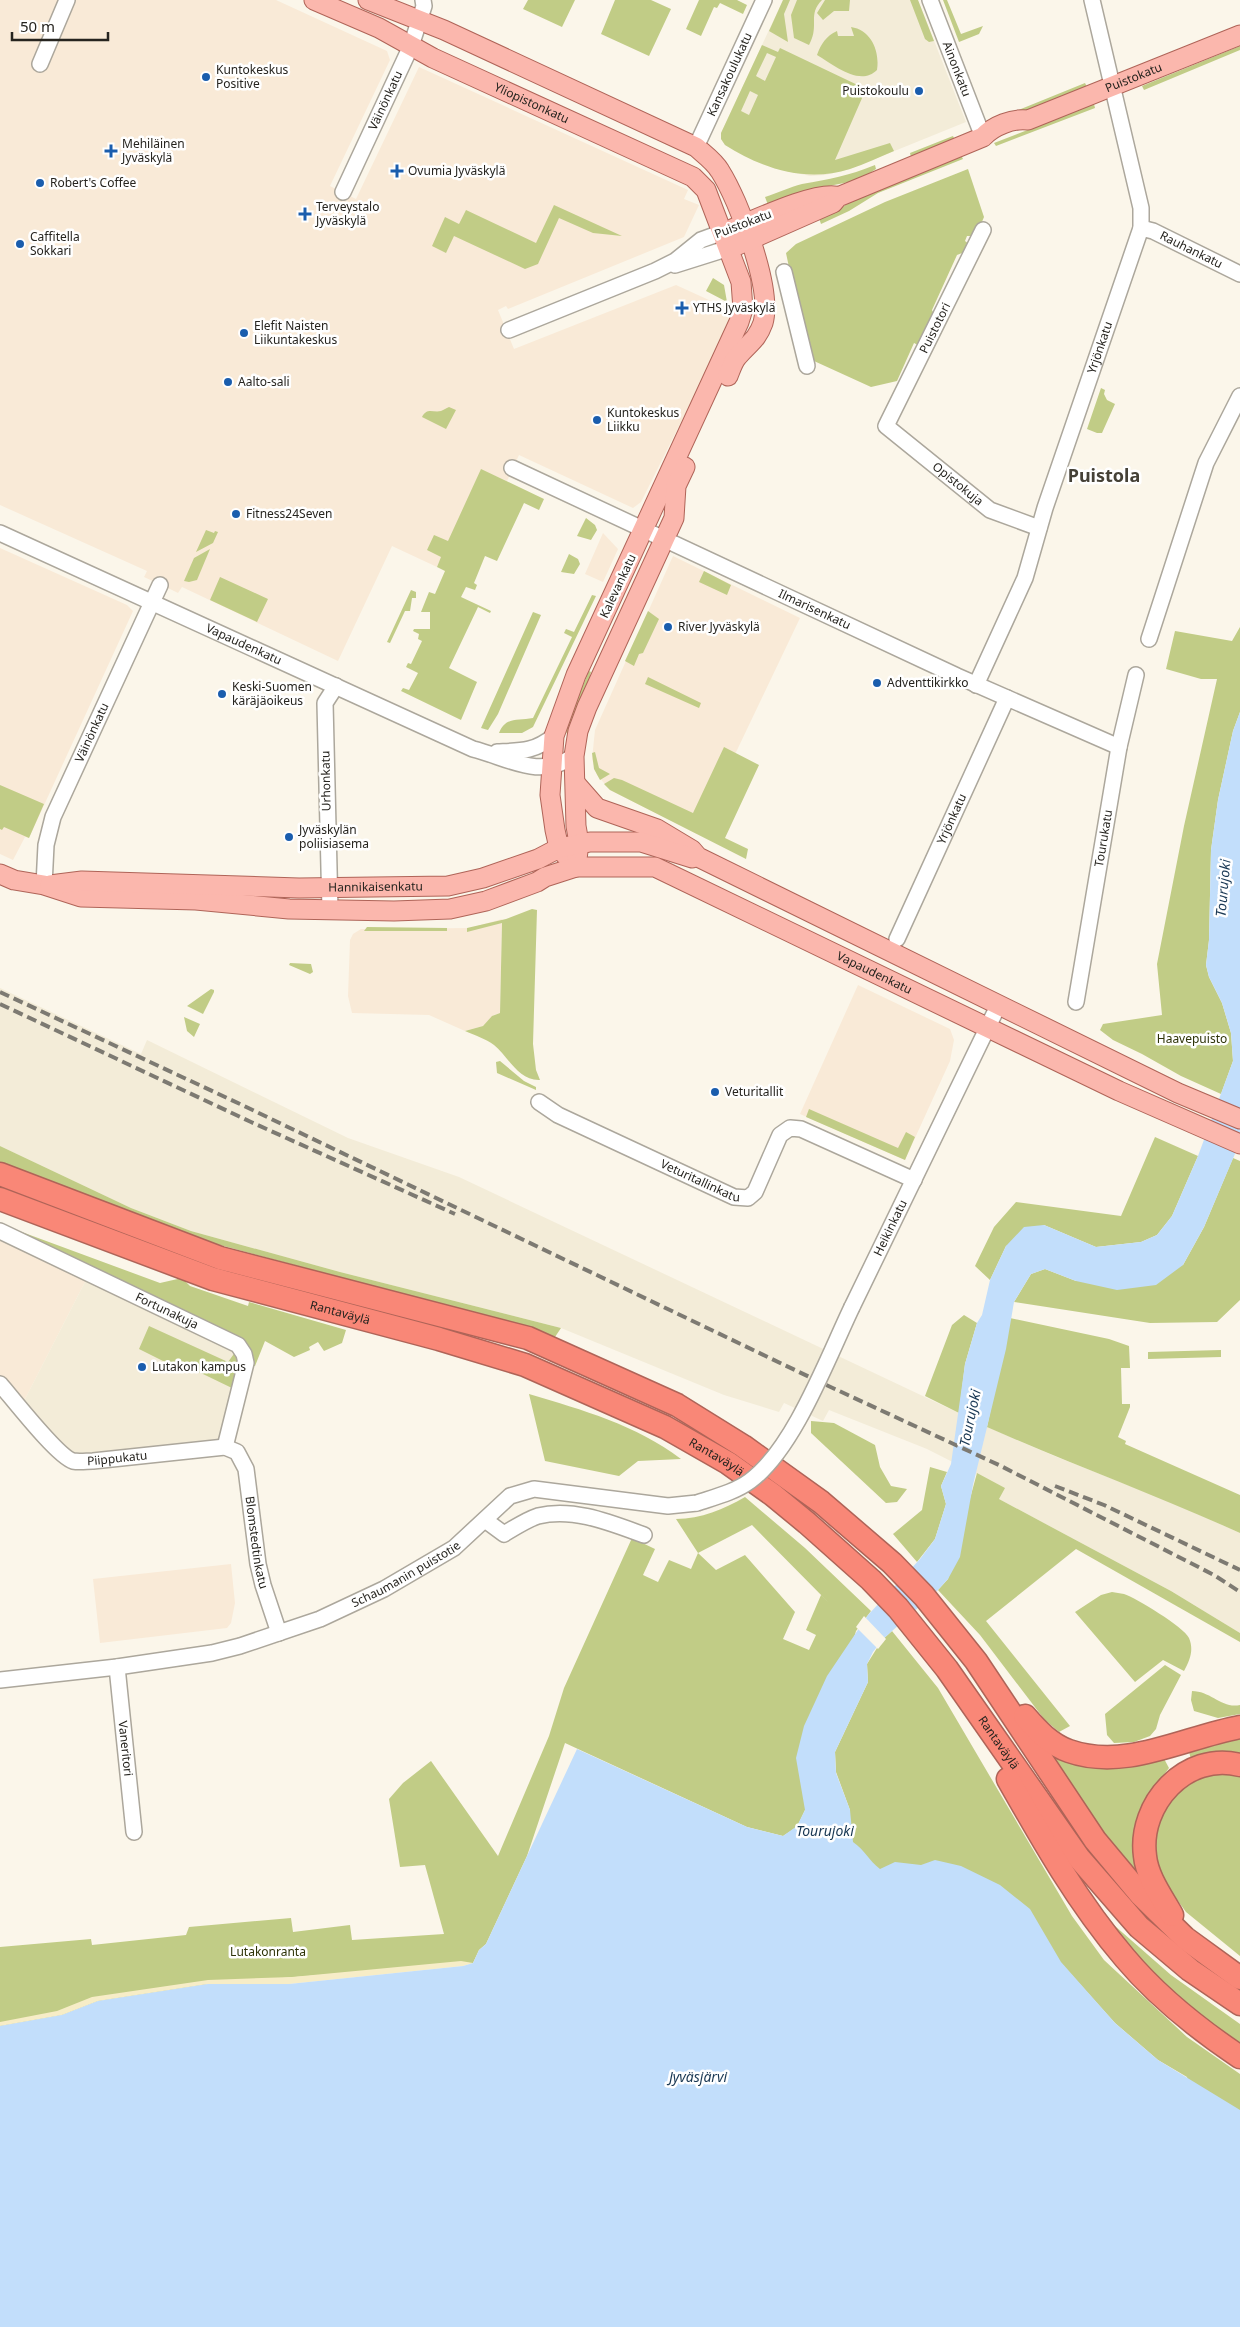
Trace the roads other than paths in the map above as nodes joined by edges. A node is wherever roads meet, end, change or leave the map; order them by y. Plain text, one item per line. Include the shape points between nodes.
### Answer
1 (67, 0) edge
2 (314, 0) edge
3 (368, 0) edge
4 (764, 0) edge
5 (930, 0) edge
6 (1092, 0) edge
7 (424, 7) edge
8 (1240, 35) edge
9 (411, 46) junction
10 (40, 64) dead end
11 (1113, 86) junction
12 (983, 137) junction
13 (696, 147) junction
14 (343, 192) dead end
15 (1141, 228) junction
16 (983, 230) dead end
17 (747, 232) junction
18 (726, 240) junction
19 (784, 272) dead end
20 (1240, 274) edge
21 (509, 330) dead end
22 (807, 366) dead end
23 (1240, 396) edge
24 (886, 426) joint
25 (512, 468) dead end
26 (648, 506) junction
27 (674, 518) junction
28 (1039, 528) junction
29 (644, 529) junction
30 (0, 533) edge
31 (664, 538) junction
32 (160, 584) dead end
33 (152, 602) junction
34 (1149, 639) dead end
35 (1136, 675) dead end
36 (976, 685) junction
37 (336, 686) junction
38 (1006, 698) junction
39 (554, 736) junction
40 (1119, 747) junction
41 (488, 753) junction
42 (574, 756) junction
43 (551, 768) junction
44 (576, 784) junction
45 (579, 843) junction
46 (559, 848) junction
47 (698, 857) junction
48 (576, 867) junction
49 (0, 874) edge
50 (44, 885) junction
51 (329, 888) junction
52 (330, 910) junction
53 (897, 939) dead end
54 (1076, 1002) dead end
55 (998, 1006) junction
56 (987, 1028) junction
57 (539, 1102) dead end
58 (1240, 1119) edge
59 (1240, 1144) edge
60 (0, 1174) edge
61 (914, 1180) junction
62 (0, 1199) edge
63 (0, 1231) edge
64 (0, 1384) edge
65 (780, 1449) joint
66 (231, 1450) junction
67 (486, 1520) junction
68 (644, 1535) dead end
69 (279, 1633) junction
70 (976, 1661) junction
71 (118, 1667) junction
72 (947, 1669) junction
73 (0, 1680) edge
74 (1240, 1727) edge
75 (1240, 1765) edge
76 (134, 1832) dead end
77 (1185, 1938) junction
78 (1240, 1978) edge
79 (1240, 2004) edge
80 (1240, 2057) edge

1 - 10 street
2 - 9 main road, Yliopistonkatu via 379,28
3 - 7 main road
4 - 13 street, Kansakoulukatu
5 - 12 street, Ainonkatu
6 - 11 street, Yrjönkatu
7 - 9 street, Väinönkatu
7 - 13 main road via 444,30
8 - 11 main road, Puistokatu
9 - 14 street, Väinönkatu
9 - 18 main road, Yliopistonkatu via 693,177 706,190
11 - 12 main road, Puistokatu via 992,138
11 - 15 street, Yrjönkatu via 1141,208
12 - 17 main road, Puistokatu via 838,197 833,203
13 - 17 main road via 720,169
15 - 20 street, Rauhankatu
15 - 28 street, Yrjönkatu
16 - 24 street, Puistotori
17 - 18 main road, Puistokatu
17 - 27 main road, Kalevankatu via 764,288 766,307 763,321 757,338 736,357 676,486
18 - 21 street, Puistokatu via 701,240 675,261 655,271
18 - 26 main road, Kalevankatu via 741,282 744,310
19 - 22 street
23 - 34 street via 1206,463
24 - 28 street, Opistokuja via 990,510
25 - 29 street, Ilmarisenkatu
26 - 27 street
26 - 29 main road, Kalevankatu
27 - 31 main road, Kalevankatu
28 - 36 street, Yrjönkatu via 1025,578
29 - 31 street, Ilmarisenkatu
29 - 39 main road, Kalevankatu via 576,675
30 - 33 street, Vapaudenkatu
31 - 36 street, Ilmarisenkatu
31 - 42 main road, Kalevankatu via 587,706
32 - 33 street, Väinönkatu
33 - 37 street, Vapaudenkatu
33 - 50 street, Väinönkatu via 54,817 46,845
35 - 40 street, Tourukatu
36 - 38 street, Ilmarisenkatu
37 - 41 street, Vapaudenkatu
37 - 51 street, Urhonkatu via 325,703
38 - 40 street, Ilmarisenkatu
38 - 53 street, Yrjönkatu
39 - 41 street, Vapaudenkatu via 541,746 525,751
39 - 43 main road, Kalevankatu
40 - 54 street, Tourukatu
41 - 43 street, Vapaudenkatu via 523,765
42 - 43 street
42 - 44 main road, Kalevankatu
43 - 46 main road, Kalevankatu via 550,795
44 - 45 main road, Kalevankatu
44 - 47 main road via 597,808 657,829
45 - 46 main road, Hannikaisenkatu
45 - 47 main road, Hannikaisenkatu via 641,842 688,858
45 - 48 main road, Kalevankatu
46 - 48 main road
46 - 51 main road, Hannikaisenkatu via 538,859 483,878 448,886
47 - 55 main road, Vapaudenkatu
48 - 52 main road, Hannikaisenkatu via 486,901 450,909
48 - 56 main road, Vapaudenkatu via 655,867
49 - 50 main road, Hannikaisenkatu
50 - 51 main road, Hannikaisenkatu via 82,881
50 - 52 main road, Hannikaisenkatu via 81,897 196,900
51 - 52 street, Urhonkatu
55 - 56 street, Heikinkatu
55 - 58 main road, Vapaudenkatu via 1178,1094
56 - 59 main road, Vapaudenkatu
56 - 61 street, Heikinkatu
57 - 61 street, Veturitallinkatu via 558,1115 734,1197 748,1198 756,1192 780,1135 790,1128 801,1129
60 - 70 highway, Rantaväylä via 220,1258 528,1338 685,1410 785,1474 892,1563 943,1618
61 - 65 street, Heikinkatu, bridge via 796,1424
62 - 72 highway, Rantaväylä via 214,1279 525,1365 665,1426 728,1463 800,1517 871,1580
63 - 66 street, Fortunakuja via 238,1346 246,1364
64 - 66 street, Piippukatu via 46,1438 73,1461
65 - 67 street, Schaumanin puistotie, bridge via 750,1482 697,1503 668,1506 534,1489 510,1496
66 - 69 street, Blomstedtinkatu via 246,1469 258,1564
67 - 68 street via 504,1534 537,1516 557,1513 608,1521
67 - 69 street, Schaumanin puistotie via 454,1548 393,1584 320,1619
69 - 71 street, Schaumanin puistotie via 212,1653
70 - 74 highway via 1041,1734 1068,1751 1102,1758 1141,1754
70 - 77 highway, Rantaväylä via 1095,1840 1141,1895
71 - 73 street, Schaumanin puistotie
71 - 76 street, Vaneritori
72 - 79 highway, Rantaväylä via 1079,1858 1121,1907 1139,1927 1190,1970
72 - 80 highway via 1034,1826 1092,1917 1126,1959 1167,2000
75 - 77 highway via 1207,1765 1187,1772 1160,1795 1149,1814 1145,1856 1150,1874
77 - 78 highway, Rantaväylä

